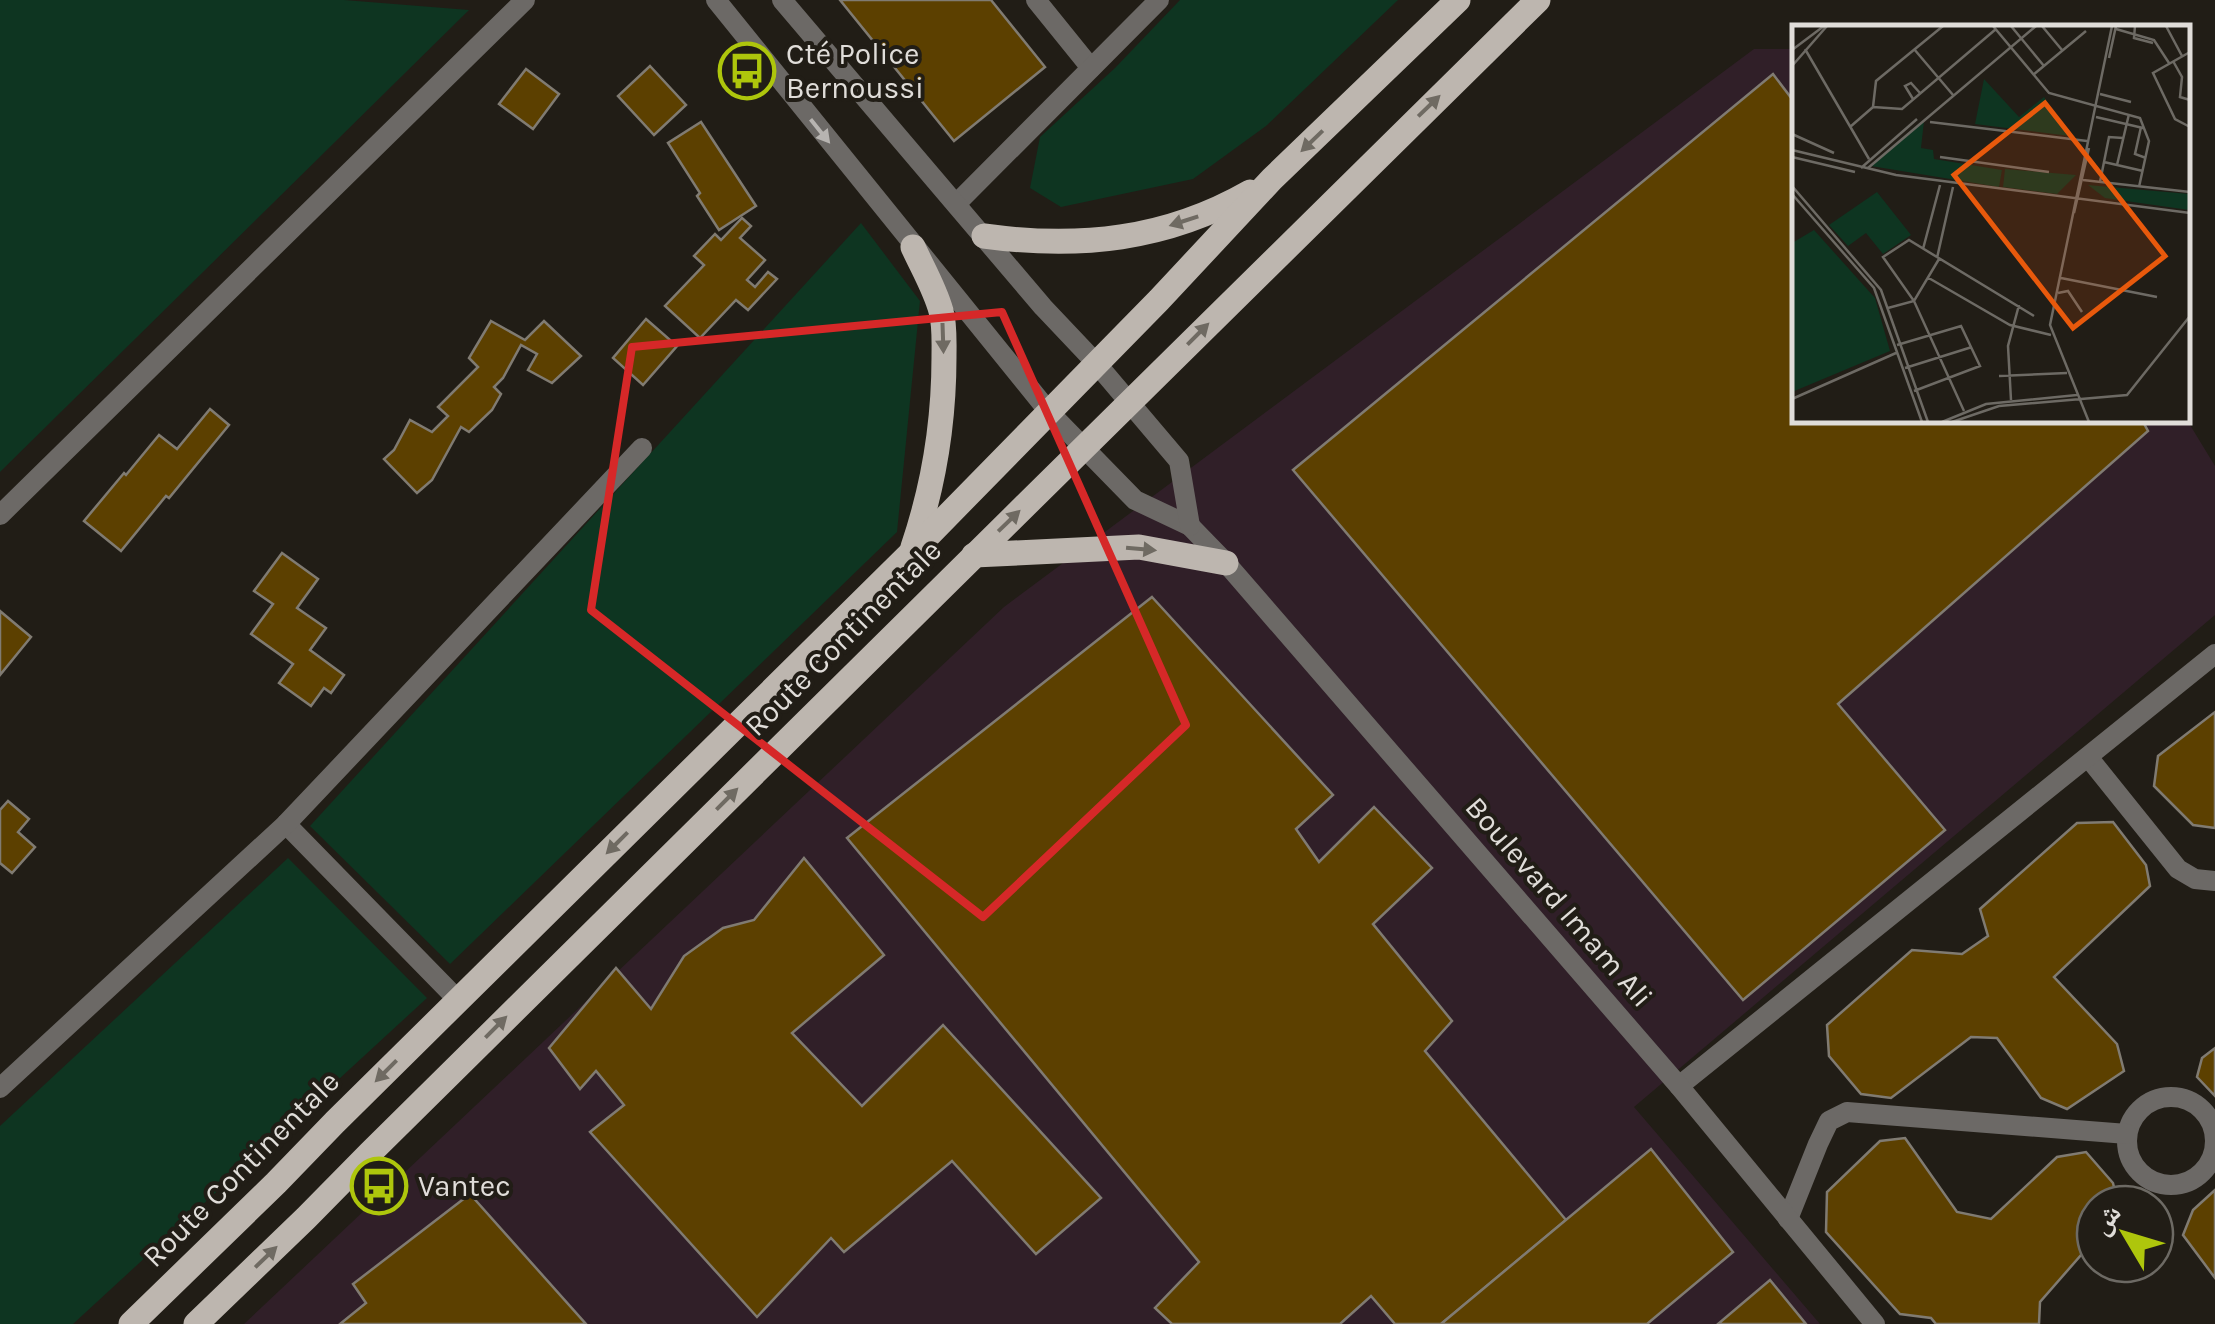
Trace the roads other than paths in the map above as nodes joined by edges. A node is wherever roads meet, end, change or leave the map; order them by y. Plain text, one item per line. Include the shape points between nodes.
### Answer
1 (524, 0) edge
2 (716, 0) edge
3 (782, 0) edge
4 (1036, 0) edge
5 (1159, 0) edge
6 (1458, 0) edge
7 (1538, 0) edge
8 (1091, 68) junction
9 (1272, 180) junction
10 (956, 204) junction
11 (984, 236) junction
12 (914, 247) junction
13 (1096, 364) junction
14 (1129, 403) junction
15 (1049, 412) junction
16 (642, 448) dead end
17 (1083, 449) junction
18 (0, 515) edge
19 (1190, 526) junction
20 (911, 553) junction
21 (974, 555) junction
22 (1226, 563) junction
23 (2215, 654) edge
24 (2088, 756) junction
25 (286, 824) junction
26 (2215, 881) edge
27 (458, 1000) junction
28 (1679, 1086) junction
29 (0, 1088) edge
30 (2127, 1134) junction
31 (1788, 1218) junction
32 (131, 1324) edge
33 (196, 1324) edge
34 (1876, 1324) edge

1 - 18 street
2 -> 12 street
3 - 10 street
4 - 8 street
5 - 8 street
6 -> 9 main road, Route Continentale
14 -> 7 main road, Route Continentale
8 - 10 street
9 -> 11 main road via 1195,218 1140,234 1069,242
9 - 13 main road, Route Continentale
10 - 11 street
11 - 13 street
12 - 15 street
12 -> 20 main road via 942,312 944,376 928,503
13 - 14 street
13 - 15 main road, Route Continentale
14 - 17 main road, Route Continentale
14 - 19 street via 1179,461
15 - 17 street
15 - 20 main road, Route Continentale
16 - 25 street
17 - 19 street via 1134,500
21 -> 17 main road, Route Continentale
19 - 22 street, Boulevard Imam Ali
20 -> 27 main road, Route Continentale
21 -> 22 main road via 1139,547
33 -> 21 main road, Route Continentale
22 - 28 street, Boulevard Imam Ali
23 - 24 street
24 - 26 street via 2178,869
24 - 28 street
25 - 27 street
25 - 29 street
27 -> 32 main road, Route Continentale
28 - 31 street, Boulevard Imam Ali
30 - 30 street via 2132,1164 2171,1186 2200,1175 2215,1148 2215,1132 2199,1106 2170,1096 2142,1107
30 - 31 street via 1848,1112 1829,1121
31 - 34 street, Boulevard Imam Ali

